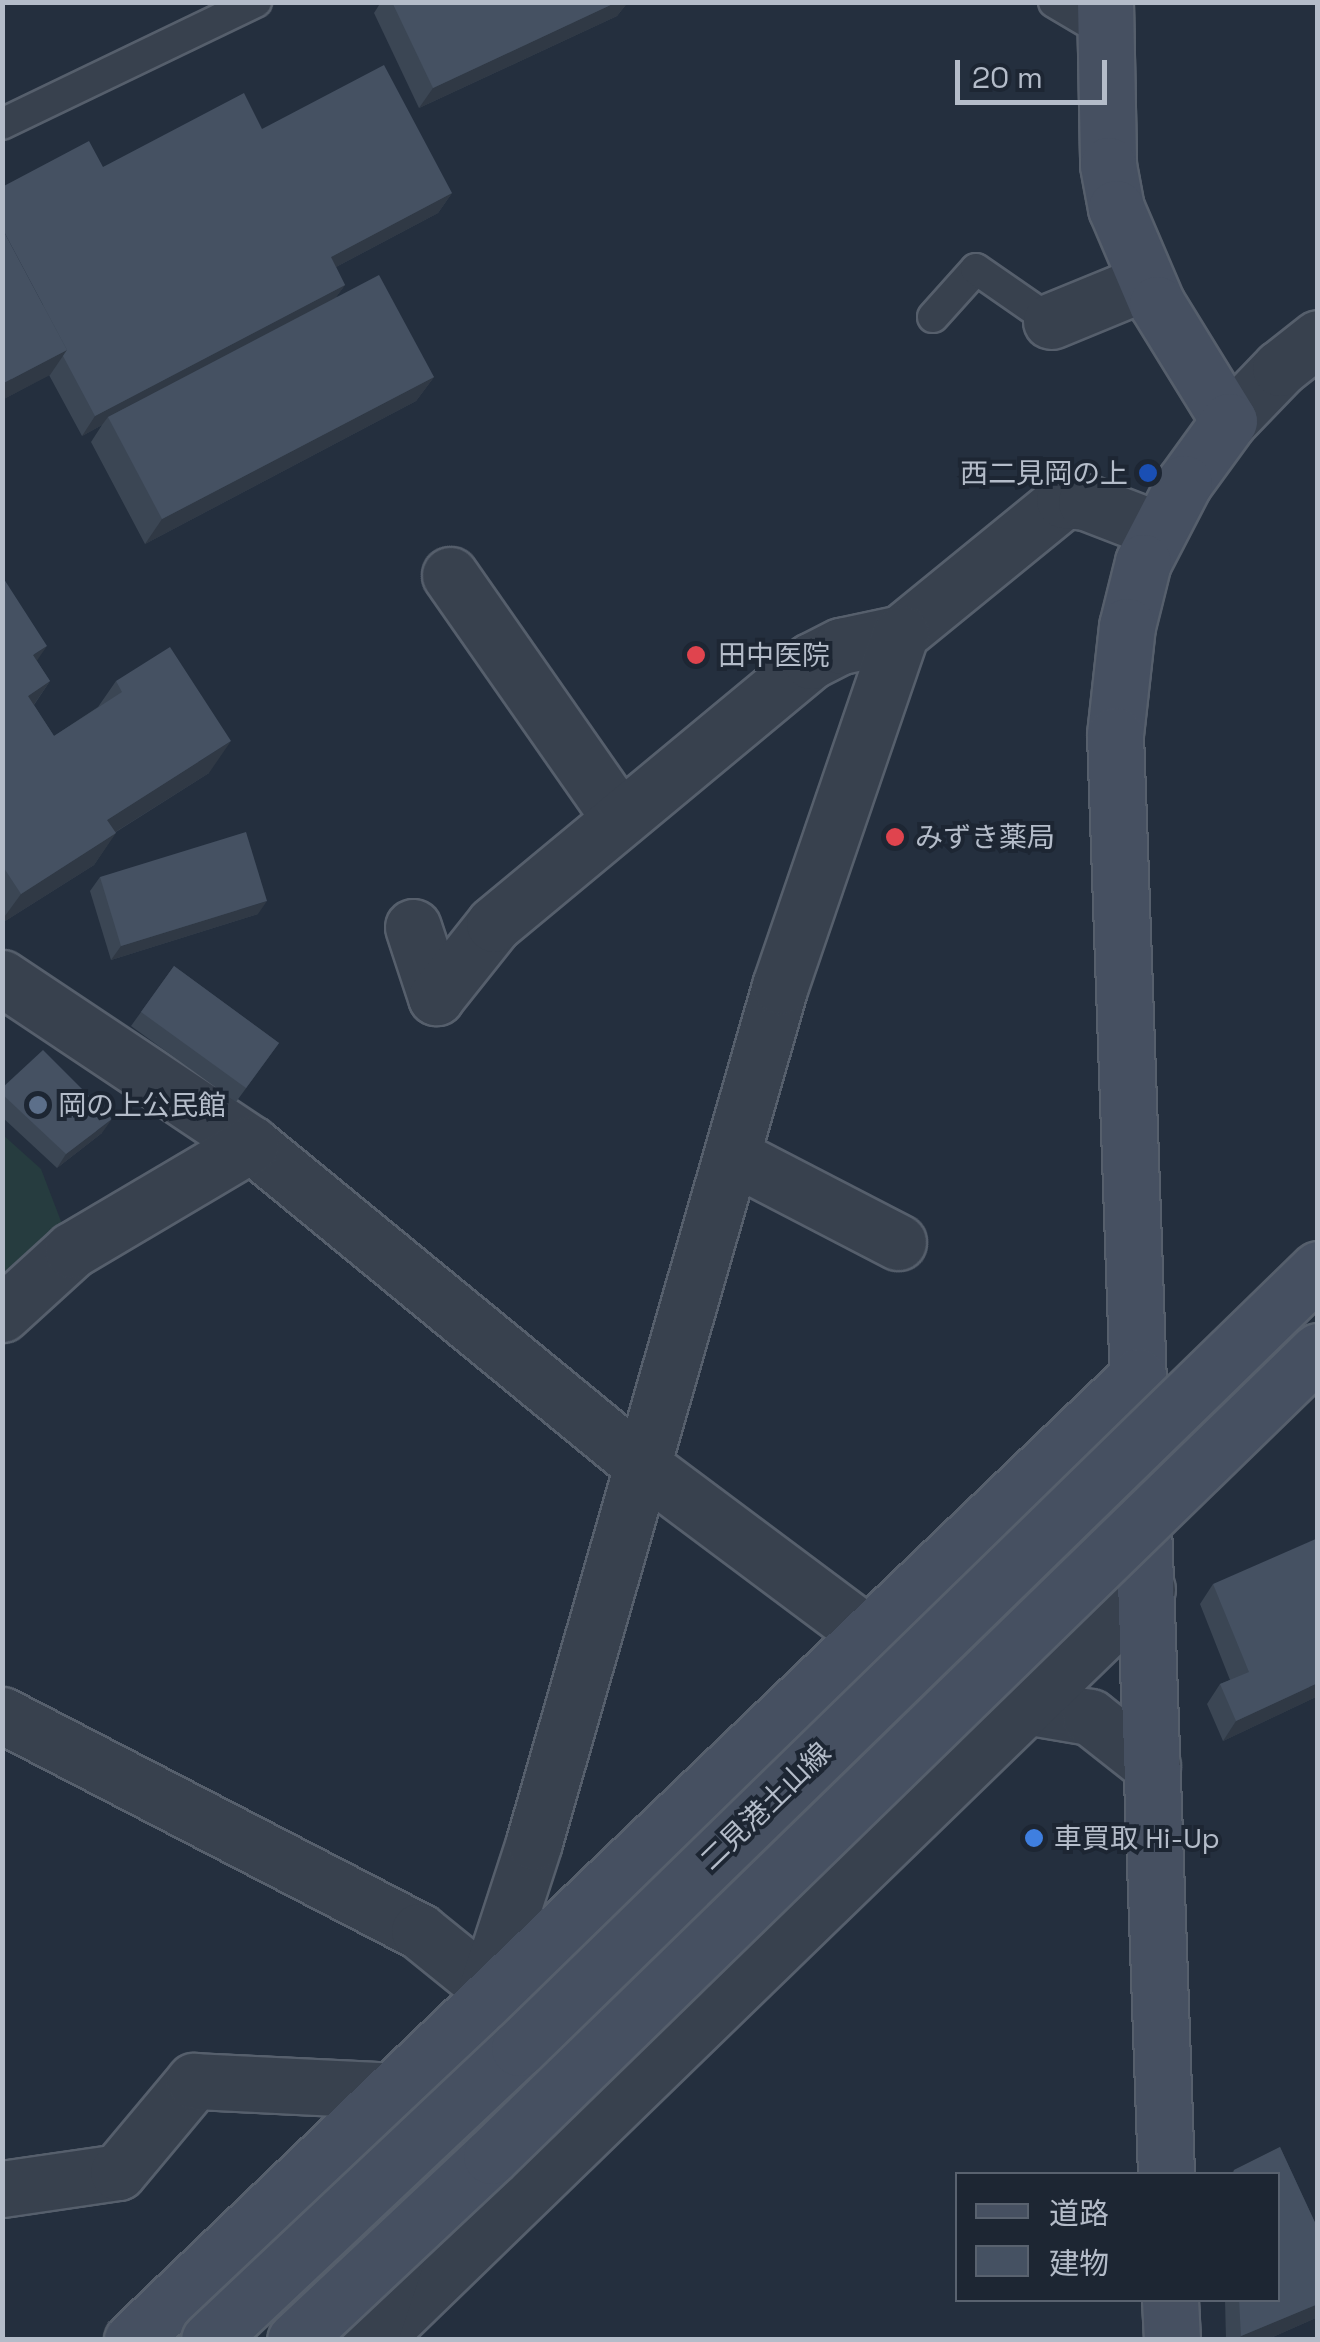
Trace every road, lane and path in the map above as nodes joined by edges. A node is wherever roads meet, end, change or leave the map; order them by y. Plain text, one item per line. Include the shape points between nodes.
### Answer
1 (256, 2) edge
2 (1054, 2) edge
3 (1105, 18) edge
4 (2, 124) edge
5 (1146, 282) junction
6 (933, 317) dead end
7 (1052, 321) joint
8 (1318, 338) edge
9 (1229, 421) junction
10 (1156, 530) junction
11 (450, 575) dead end
12 (901, 633) junction
13 (620, 819) junction
14 (414, 927) dead end
15 (2, 978) edge
16 (251, 1144) junction
17 (732, 1156) junction
18 (898, 1242) dead end
19 (1318, 1270) edge
20 (2, 1314) edge
21 (1318, 1351) edge
22 (1138, 1376) junction
23 (644, 1467) junction
24 (1148, 1589) junction
25 (867, 1634) junction
26 (1024, 1706) junction
27 (2, 1715) edge
28 (1152, 1766) junction
29 (483, 1999) junction
30 (396, 2091) junction
31 (1166, 2172) edge
32 (2, 2189) edge
33 (1170, 2302) edge
34 (132, 2340) edge
35 (209, 2340) edge
36 (294, 2340) edge
37 (371, 2340) edge
38 (1172, 2340) edge

1 - 4 lane
2 - 3 lane
3 - 5 main road via 1108,166 1116,208
5 - 7 street
5 - 9 main road
6 - 7 lane via 976,269
8 - 9 street
9 - 10 main road
10 - 12 street via 1064,500
10 - 22 main road via 1126,626 1116,735
11 - 13 street
12 - 13 street via 841,646 812,661
12 - 17 street via 780,986
13 - 14 street via 494,924 436,997
15 - 16 street
16 - 20 street via 72,1250
16 - 23 street
17 - 18 street
17 - 23 street
19 - 35 main road, 二見港土山線, bridge via 519,2048
21 - 36 main road, bridge
22 - 24 main road
22 - 25 main road
23 - 25 street
23 - 29 street
24 - 26 street
24 - 28 main road
25 - 26 street
25 - 29 main road
26 - 28 street via 1090,1716
26 - 37 street
27 - 29 street via 419,1932
28 - 31 main road
29 - 30 main road
29 - 37 street
30 - 32 street via 194,2080 118,2172
30 - 34 main road
33 - 38 main road

